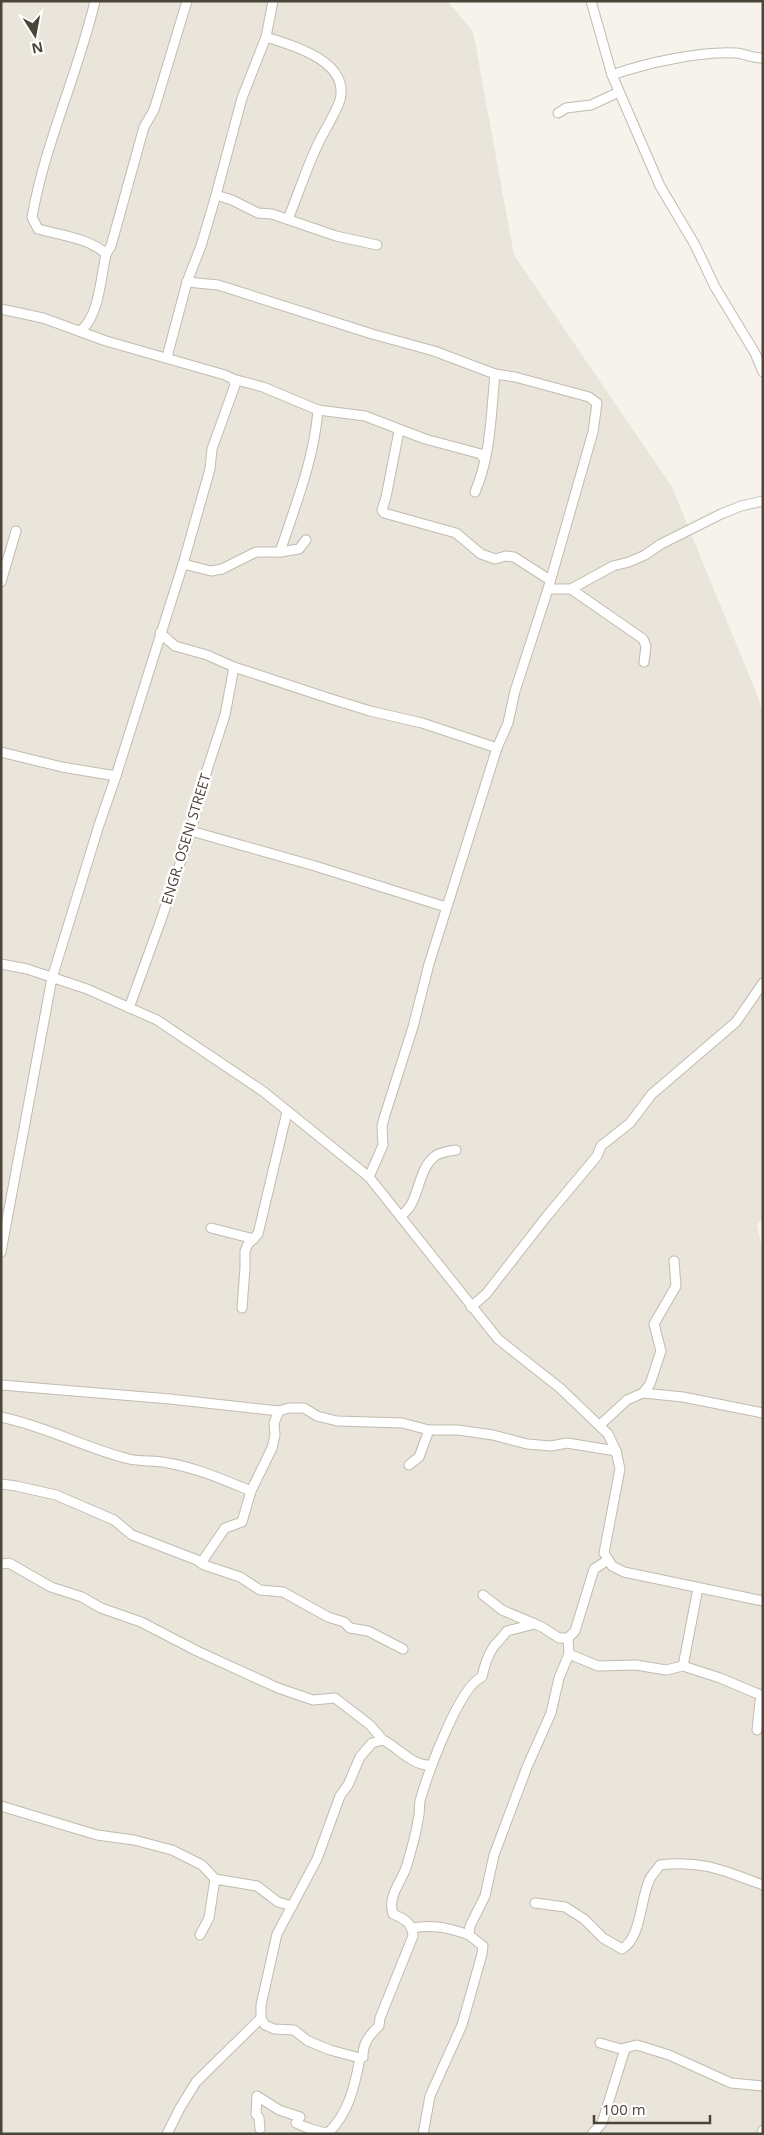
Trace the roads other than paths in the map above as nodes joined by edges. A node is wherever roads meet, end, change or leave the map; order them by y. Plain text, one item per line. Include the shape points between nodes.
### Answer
1 (96, 1) edge
2 (187, 1) edge
3 (273, 1) edge
4 (591, 1) edge
5 (266, 37) junction
6 (763, 58) edge
7 (612, 75) junction
8 (619, 92) junction
9 (558, 113) dead end
10 (216, 196) junction
11 (288, 220) junction
12 (377, 245) dead end
13 (106, 254) junction
14 (188, 282) junction
15 (1, 308) edge
16 (80, 331) junction
17 (167, 357) junction
18 (763, 372) edge
19 (495, 374) junction
20 (233, 379) junction
21 (318, 410) junction
22 (399, 431) junction
23 (485, 461) junction
24 (475, 492) dead end
25 (763, 501) edge
26 (16, 531) dead end
27 (306, 540) dead end
28 (280, 552) junction
29 (183, 564) junction
30 (1, 582) edge
31 (549, 584) junction
32 (571, 589) junction
33 (160, 633) junction
34 (644, 662) dead end
35 (234, 667) junction
36 (497, 748) junction
37 (1, 752) edge
38 (116, 776) junction
39 (191, 831) junction
40 (446, 907) junction
41 (1, 964) edge
42 (52, 978) junction
43 (763, 983) edge
44 (129, 1008) junction
45 (287, 1112) junction
46 (456, 1150) dead end
47 (369, 1177) junction
48 (400, 1216) junction
49 (210, 1228) dead end
50 (254, 1239) junction
51 (1, 1252) edge
52 (674, 1260) dead end
53 (471, 1307) junction
54 (242, 1308) dead end
55 (1, 1385) edge
56 (643, 1393) junction
57 (279, 1411) junction
58 (763, 1413) edge
59 (1, 1417) edge
60 (600, 1425) junction
61 (430, 1430) junction
62 (616, 1451) junction
63 (409, 1465) dead end
64 (1, 1484) edge
65 (251, 1491) junction
66 (608, 1560) junction
67 (201, 1563) junction
68 (1, 1564) edge
69 (698, 1588) junction
70 (483, 1596) dead end
71 (763, 1601) edge
72 (535, 1624) junction
73 (568, 1638) junction
74 (403, 1649) dead end
75 (569, 1654) junction
76 (683, 1666) junction
77 (763, 1697) edge
78 (757, 1730) dead end
79 (380, 1737) junction
80 (432, 1765) junction
81 (1, 1806) edge
82 (215, 1879) junction
83 (763, 1885) edge
84 (535, 1903) dead end
85 (292, 1906) junction
86 (412, 1928) junction
87 (200, 1935) dead end
88 (469, 1936) junction
89 (261, 2018) junction
90 (600, 2044) dead end
91 (626, 2049) junction
92 (360, 2058) junction
93 (763, 2086) edge
94 (260, 2129) dead end
95 (763, 2130) edge
96 (167, 2134) edge
97 (423, 2134) edge
98 (592, 2134) edge
99 (762, 2134) edge

1 - 13 street via 82,53 50,143 32,217 38,229 89,243
2 - 13 street via 154,110 144,127
3 - 5 street
4 - 7 street
5 - 10 street via 242,98
5 - 11 street via 299,47 322,60 338,78 340,99
6 - 7 street via 737,53 709,54
7 - 8 street
8 - 9 street via 591,105 566,108
8 - 18 street via 660,186
10 - 11 street via 258,213
10 - 14 street
11 - 12 street
13 - 16 street via 92,316
14 - 17 street
14 - 19 street via 218,285 434,351
15 - 16 street
16 - 17 street
17 - 20 street
19 - 23 street
19 - 31 street via 589,397 597,403 594,432
20 - 21 street via 263,387
20 - 29 street via 233,394 212,449 210,470
21 - 22 street via 365,416
21 - 28 street via 317,429 300,496
22 - 23 street via 481,454
22 - 31 street via 382,510 384,513 456,533 481,554 495,559 514,557
23 - 24 street
25 - 32 street via 721,514 645,555 613,566
26 - 30 street
27 - 28 street via 299,549
28 - 29 street via 256,552 222,570 211,571
29 - 33 street
31 - 32 street
31 - 36 street via 508,723
32 - 34 street via 644,639
33 - 35 street via 175,646
33 - 38 street
35 - 36 street
35 - 39 street, ENGR. OSENI STREET via 225,715
36 - 40 street
37 - 38 street
38 - 42 street
39 - 40 street
39 - 44 street, ENGR. OSENI STREET
40 - 47 street via 382,1126 383,1145
41 - 42 street
42 - 44 street
42 - 51 street
43 - 53 street via 736,1022 652,1094 630,1123 601,1146 597,1156 486,1294
44 - 45 street via 180,1035 264,1092
45 - 47 street
45 - 50 street via 258,1234
46 - 48 street via 433,1157 418,1183 411,1207
47 - 48 street
48 - 53 street
49 - 50 street
50 - 54 street via 245,1251
52 - 56 street via 676,1286 654,1324 661,1351 650,1384
53 - 60 street via 498,1339 560,1388
55 - 57 street
56 - 58 street via 683,1397
56 - 60 street via 627,1400
57 - 61 street via 304,1408 317,1416 337,1421 402,1423
57 - 65 street via 274,1423 276,1435 272,1448
59 - 65 street via 129,1459 167,1462 210,1474
60 - 62 street
61 - 62 street via 458,1430 528,1444 550,1446 567,1443
61 - 63 street via 418,1457
62 - 66 street via 620,1469 604,1553
64 - 67 street via 56,1495 114,1520 132,1535
65 - 67 street via 242,1522 225,1528
66 - 69 street via 624,1572
66 - 73 street via 594,1569 575,1631
67 - 74 street via 240,1577 260,1590 283,1592 350,1628 368,1631
68 - 79 street via 9,1563 51,1587 82,1596 102,1608 141,1622 221,1663 291,1693 313,1700 335,1698 370,1725
69 - 71 street
69 - 76 street
70 - 72 street via 502,1610
72 - 73 street via 559,1638
72 - 80 street via 507,1631 494,1646 482,1677 471,1684 453,1716
73 - 75 street
75 - 76 street via 598,1666 636,1665 666,1670
75 - 88 street via 551,1712 494,1855 485,1896 470,1926
76 - 77 street
77 - 78 street
79 - 80 street via 417,1763
79 - 85 street via 360,1757 340,1796 317,1859
80 - 86 street via 419,1804 419,1818 406,1869 390,1905 393,1914 406,1920
81 - 82 street via 97,1835 172,1850 202,1865
82 - 85 street via 257,1886 278,1902
82 - 87 street via 209,1918
83 - 84 street via 697,1863 660,1864 649,1879 636,1932 630,1944 622,1949 565,1907
85 - 89 street via 277,1934 260,2006
86 - 88 street via 440,1926
86 - 92 street via 413,1936 379,2026 371,2034
88 - 97 street via 483,1946 482,1954 462,2025 430,2096
89 - 92 street via 265,2025 274,2029 294,2030 308,2041
89 - 96 street via 196,2082
90 - 91 street
91 - 93 street via 637,2045 669,2055 731,2083
91 - 98 street via 602,2123
92 - 94 street via 348,2106 328,2133 296,2123 300,2117 279,2110 257,2096 256,2114
95 - 99 street

